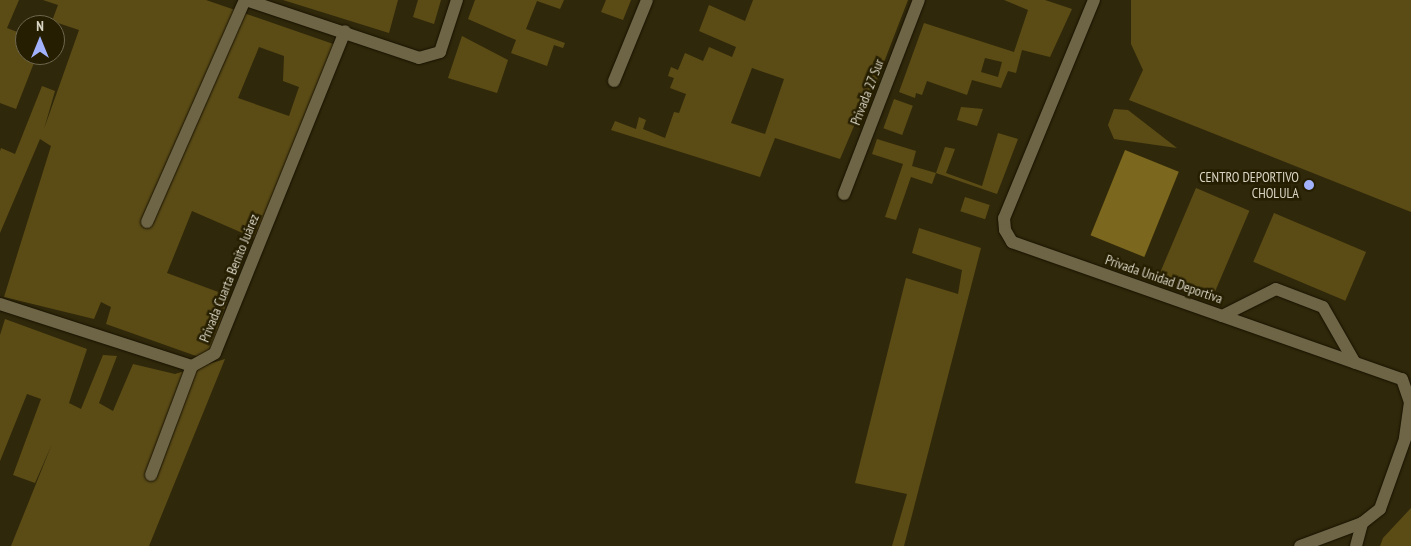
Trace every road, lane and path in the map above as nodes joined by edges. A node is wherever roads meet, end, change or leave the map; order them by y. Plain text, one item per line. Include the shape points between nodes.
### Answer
1 (245, 0) edge
2 (457, 0) edge
3 (647, 0) edge
4 (918, 0) edge
5 (1094, 0) edge
6 (345, 31) junction
7 (614, 81) dead end
8 (844, 194) dead end
9 (147, 222) dead end
10 (0, 304) edge
11 (1222, 316) junction
12 (1355, 363) junction
13 (192, 366) junction
14 (151, 474) dead end
15 (1362, 523) junction
16 (1300, 546) edge
17 (1356, 546) edge

1 - 6 street
1 - 9 street
2 - 6 street via 440,52 419,58
3 - 7 street
4 - 8 street, Privada 27 Sur
5 - 11 street, Privada Unidad Deportiva via 1004,218 1005,230 1012,242
6 - 13 street, Privada Cuarta Benito Juárez via 215,353
10 - 13 street
11 - 12 street, Privada Unidad Deportiva
11 - 12 street via 1276,289 1323,307
12 - 15 street, Privada Unidad Deportiva via 1402,379 1410,402 1405,439 1395,474 1380,509
13 - 14 street
15 - 16 street
15 - 17 street

